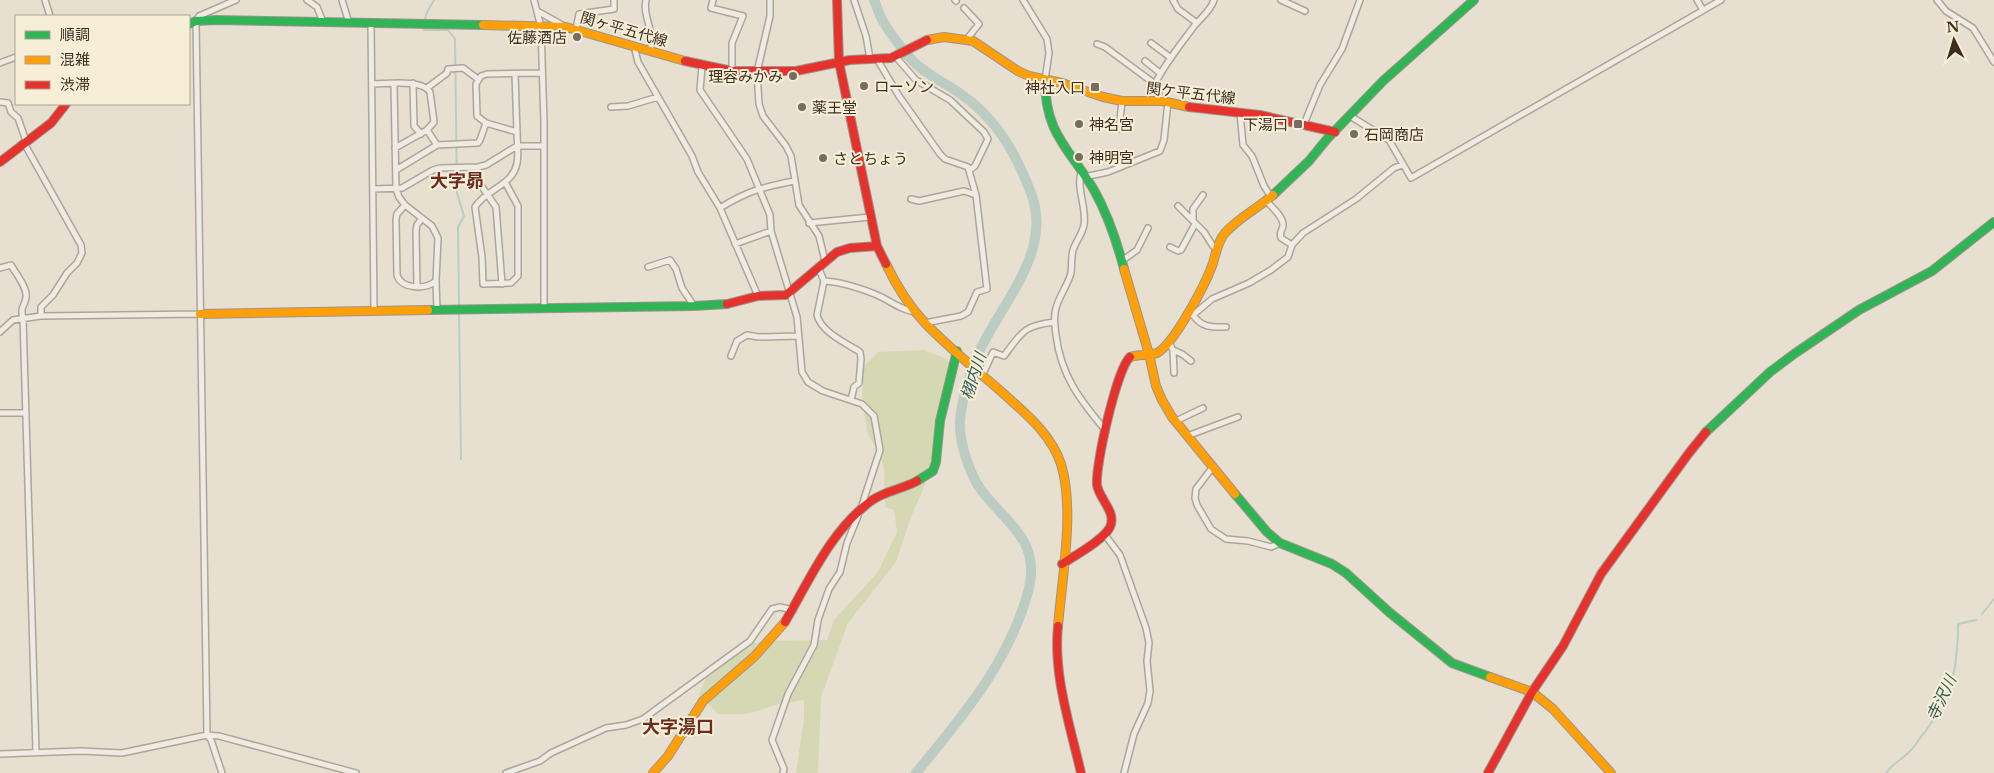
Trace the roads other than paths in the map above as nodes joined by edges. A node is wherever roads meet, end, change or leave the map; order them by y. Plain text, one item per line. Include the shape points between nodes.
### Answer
1 (45, 0) edge
2 (236, 0) edge
3 (307, 0) edge
4 (342, 0) edge
5 (534, 0) edge
6 (614, 0) edge
7 (646, 0) edge
8 (713, 0) edge
9 (770, 0) edge
10 (837, 0) edge
11 (854, 0) edge
12 (1022, 0) edge
13 (1173, 0) edge
14 (1214, 0) edge
15 (1281, 0) edge
16 (1360, 0) edge
17 (1474, 0) edge
18 (1697, 0) edge
19 (1721, 0) edge
20 (1937, 0) edge
21 (964, 8) dead end
22 (537, 10) junction
23 (1703, 10) junction
24 (1305, 11) dead end
25 (50, 15) edge
26 (323, 22) junction
27 (192, 23) edge
28 (349, 23) junction
29 (371, 23) junction
30 (1196, 23) junction
31 (541, 26) junction
32 (566, 27) junction
33 (576, 29) junction
34 (967, 39) junction
35 (1151, 42) dead end
36 (1097, 44) dead end
37 (634, 46) junction
38 (650, 51) junction
39 (15, 57) edge
40 (897, 57) junction
41 (1171, 58) junction
42 (874, 59) junction
43 (1145, 61) dead end
44 (839, 62) junction
45 (1994, 62) edge
46 (0, 63) edge
47 (702, 66) junction
48 (732, 71) junction
49 (757, 72) junction
50 (542, 73) junction
51 (1160, 73) junction
52 (515, 74) junction
53 (478, 79) junction
54 (1045, 80) junction
55 (413, 83) junction
56 (372, 84) junction
57 (1155, 84) junction
58 (394, 85) junction
59 (427, 88) junction
60 (658, 96) junction
61 (1122, 101) junction
62 (0, 102) edge
63 (1165, 102) junction
64 (65, 105) edge
65 (611, 107) dead end
66 (1240, 113) junction
67 (1350, 116) junction
68 (486, 123) junction
69 (1304, 124) junction
70 (1119, 129) dead end
71 (427, 130) junction
72 (517, 132) junction
73 (1335, 132) junction
74 (421, 134) junction
75 (25, 142) junction
76 (436, 145) junction
77 (517, 146) junction
78 (543, 146) junction
79 (395, 148) junction
80 (0, 162) edge
81 (1402, 165) junction
82 (478, 167) junction
83 (396, 170) junction
84 (970, 170) junction
85 (1083, 175) junction
86 (505, 182) junction
87 (794, 182) junction
88 (759, 188) junction
89 (374, 189) junction
90 (396, 189) junction
91 (486, 194) junction
92 (976, 195) junction
93 (1203, 195) dead end
94 (912, 199) dead end
95 (1269, 199) junction
96 (405, 205) junction
97 (1178, 206) dead end
98 (720, 208) junction
99 (870, 217) junction
100 (422, 218) junction
101 (1194, 222) junction
102 (1994, 222) edge
103 (809, 223) junction
104 (1148, 228) dead end
105 (770, 231) junction
106 (735, 244) junction
107 (1292, 245) junction
108 (877, 246) junction
109 (1170, 247) dead end
110 (1217, 249) junction
111 (1122, 260) junction
112 (825, 261) junction
113 (648, 267) dead end
114 (0, 268) edge
115 (819, 269) junction
116 (436, 281) junction
117 (824, 281) junction
118 (502, 284) junction
119 (417, 286) junction
120 (790, 293) junction
121 (758, 296) junction
122 (694, 306) junction
123 (544, 308) junction
124 (437, 310) junction
125 (374, 311) junction
126 (916, 312) junction
127 (200, 314) junction
128 (1190, 314) junction
129 (41, 316) junction
130 (23, 318) junction
131 (1054, 322) junction
132 (926, 323) junction
133 (1226, 327) dead end
134 (0, 332) edge
135 (798, 336) junction
136 (1171, 347) junction
137 (957, 351) junction
138 (1149, 354) junction
139 (731, 356) dead end
140 (1191, 361) dead end
141 (981, 372) junction
142 (1174, 373) dead end
143 (850, 400) junction
144 (1203, 408) dead end
145 (26, 413) junction
146 (0, 414) edge
147 (1238, 417) dead end
148 (1176, 422) junction
149 (1106, 431) junction
150 (1187, 436) junction
151 (1212, 468) junction
152 (860, 510) junction
153 (1105, 535) junction
154 (1280, 543) junction
155 (1062, 564) junction
156 (793, 610) junction
157 (1532, 692) junction
158 (207, 735) junction
159 (36, 752) junction
160 (0, 754) edge
161 (222, 773) edge
162 (356, 773) edge
163 (506, 773) edge
164 (653, 773) edge
165 (783, 773) edge
166 (1081, 773) edge
167 (1124, 773) edge
168 (1488, 773) edge
169 (1611, 773) edge

1 - 25 street
2 - 27 street via 199,16
3 - 26 street via 316,7
4 - 28 street
5 - 22 street
6 - 33 street via 614,9 579,14
7 - 38 street via 644,10 650,28
8 - 48 street via 711,8 743,16 732,43
9 - 49 street via 770,16
10 - 44 street
11 - 42 street
12 - 54 street via 1048,39
13 - 30 street via 1178,9
14 - 30 street
15 - 24 street
16 - 69 street via 1342,49 1320,85
17 - 67 street via 1412,54
18 - 23 street
19 - 23 street
20 - 45 street via 1946,11 1974,28
21 - 34 street via 979,24
22 - 31 street
22 - 32 street via 542,16
23 - 81 street via 1411,178
26 - 27 street, 関ヶ平五代線
26 - 28 street, 関ヶ平五代線
27 - 127 street
28 - 29 street, 関ヶ平五代線
29 - 31 street, 関ヶ平五代線
29 - 56 street
30 - 41 street
31 - 32 street, 関ヶ平五代線
31 - 50 street
32 - 33 street, 関ヶ平五代線
33 - 37 street, 関ヶ平五代線
34 - 40 street via 935,38
34 - 54 street, 関ケ平五代線 via 1018,71
35 - 41 street
36 - 57 street
37 - 38 street, 関ヶ平五代線
37 - 60 street via 638,62
38 - 47 street, 関ヶ平五代線
39 - 46 street
40 - 42 street
40 - 84 street via 916,80 950,100 984,132 988,139
41 - 51 street
42 - 44 street
42 - 84 street via 940,154
43 - 51 street
44 - 49 street, 関ヶ平五代線 via 788,72
44 - 99 street
47 - 48 street, 関ヶ平五代線
47 - 88 street via 700,90 747,159
48 - 49 street, 関ヶ平五代線
49 - 87 street via 763,116 791,156
50 - 52 street
50 - 78 street
51 - 57 street
52 - 53 street via 487,74
52 - 72 street
53 - 59 street via 463,68 448,69
53 - 68 street via 477,116
54 - 61 street, 関ケ平五代線
54 - 85 street via 1045,98 1051,122
55 - 58 street
55 - 59 street
55 - 74 street via 414,126
56 - 58 street
56 - 89 street
57 - 63 street
58 - 79 street
59 - 71 street via 434,118
60 - 65 street via 628,106
60 - 98 street
61 - 63 street, 関ケ平五代線
61 - 70 street
62 - 75 street via 8,103 18,118
63 - 66 street, 関ケ平五代線
63 - 85 street via 1164,140 1160,151 1108,172
64 - 75 street via 51,123
66 - 69 street, 関ケ平五代線
66 - 95 street via 1243,145 1252,156
67 - 73 street
67 - 81 street via 1388,140
68 - 72 street
68 - 76 street via 478,143
69 - 73 street, 関ケ平五代線
71 - 74 street
71 - 76 street
72 - 77 street
73 - 95 street
74 - 79 street
75 - 80 street
75 - 129 street via 81,245 82,253 41,307
76 - 83 street
77 - 78 street
77 - 82 street
77 - 86 street via 516,169
78 - 123 street
79 - 83 street
81 - 107 street via 1303,233
82 - 90 street via 433,170 408,186
82 - 91 street via 478,181
83 - 90 street
84 - 92 street
85 - 111 street via 1094,190
85 - 131 street via 1079,178 1085,210 1084,224
86 - 91 street
86 - 118 street via 518,206 519,271 516,280
87 - 88 street
87 - 103 street via 799,205
88 - 98 street
88 - 105 street via 770,216
89 - 90 street
89 - 125 street
90 - 96 street
91 - 118 street via 496,207
91 - 118 street via 475,207 483,284
92 - 94 street via 964,191 919,201
92 - 132 street via 987,289 977,292 968,312 962,316
93 - 101 street via 1193,210
95 - 107 street via 1283,225 1280,238
95 - 110 street via 1225,233
96 - 100 street
96 - 119 street via 396,219 397,275 402,284
97 - 101 street
98 - 106 street
99 - 103 street
99 - 108 street
100 - 116 street via 432,226 438,238
100 - 119 street via 416,231
101 - 109 street via 1180,250
101 - 110 street
102 - 157 street via 1932,271 1858,310 1825,332 1770,372 1725,411 1689,453 1602,574 1563,646
103 - 112 street via 819,236
104 - 111 street via 1137,250
105 - 106 street
105 - 120 street
106 - 121 street
107 - 128 street via 1288,257 1271,270
108 - 112 street via 850,248
108 - 126 street via 892,278
110 - 128 street
111 - 138 street
112 - 115 street
113 - 122 street via 670,260
114 - 130 street via 11,265 25,289 26,298 21,310
115 - 117 street
115 - 120 street
116 - 119 street
116 - 124 street
117 - 126 street via 844,283 878,295 904,310
117 - 143 street via 818,320 860,352 860,383 854,388
120 - 121 street
120 - 135 street
121 - 122 street via 735,303
122 - 123 street
123 - 124 street
124 - 125 street
125 - 127 street
126 - 132 street
127 - 129 street
127 - 158 street
128 - 133 street via 1206,327
128 - 136 street
129 - 130 street
130 - 134 street via 13,320
130 - 145 street
131 - 141 street via 1031,326 1004,356 993,352
131 - 149 street via 1059,357 1067,376 1082,404
132 - 137 street
135 - 139 street via 758,337 747,334 737,341
135 - 143 street via 802,372 808,382
136 - 138 street
136 - 140 street
136 - 142 street
137 - 141 street
137 - 152 street via 940,421 933,470 914,483 872,500
138 - 148 street via 1156,386
138 - 149 street via 1133,355 1126,362
141 - 155 street via 1037,424 1056,452 1066,492
143 - 152 street via 862,404 874,416 880,450
144 - 148 street
145 - 146 street
145 - 159 street
147 - 150 street
148 - 150 street
149 - 153 street via 1097,485 1112,513 1109,531
150 - 151 street
151 - 154 street
151 - 154 street via 1196,489 1195,498 1211,528 1226,539 1248,540 1271,547
152 - 156 street via 828,546
152 - 165 street via 840,572 829,589 818,620 814,645 788,694 772,740
153 - 155 street
153 - 167 street via 1120,555 1149,643 1148,703 1134,734
154 - 157 street via 1332,564 1452,663
155 - 166 street via 1056,630 1058,666
156 - 163 street via 772,609 750,641 643,719 606,728 540,761
156 - 164 street via 784,626 755,656 702,700 668,756
157 - 168 street
157 - 169 street via 1553,709
158 - 159 street via 122,753
158 - 161 street
158 - 162 street via 230,738
159 - 160 street

